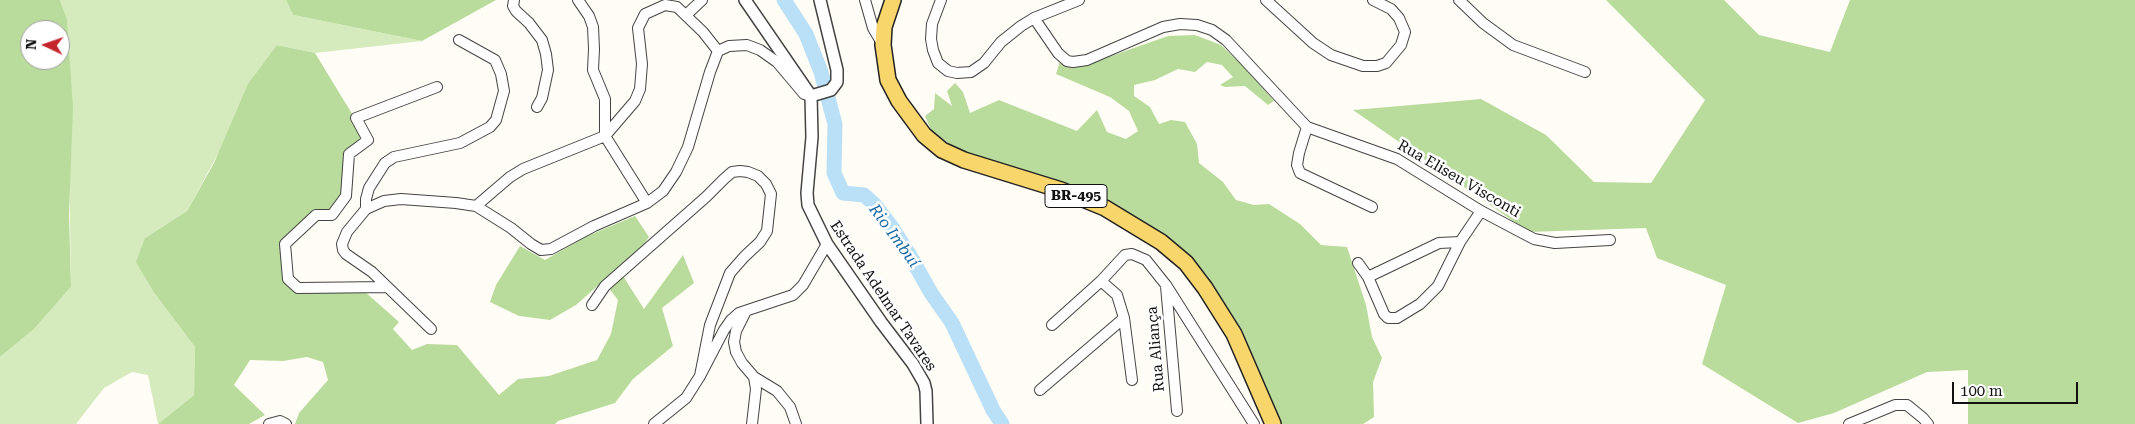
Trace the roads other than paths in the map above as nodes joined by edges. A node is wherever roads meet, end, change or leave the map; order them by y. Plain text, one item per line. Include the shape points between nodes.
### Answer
1 (578, 0) edge
2 (702, 0) edge
3 (745, 0) edge
4 (820, 0) edge
5 (865, 0) edge
6 (893, 0) edge
7 (941, 0) edge
8 (1078, 0) edge
9 (1266, 0) edge
10 (1373, 0) edge
11 (1459, 0) edge
12 (515, 5) edge
13 (686, 14) junction
14 (1034, 18) junction
15 (459, 40) dead end
16 (883, 45) junction
17 (718, 51) junction
18 (1585, 72) dead end
19 (437, 87) dead end
20 (815, 95) junction
21 (537, 108) dead end
22 (1307, 127) junction
23 (605, 136) junction
24 (647, 204) junction
25 (476, 206) junction
26 (1372, 207) dead end
27 (366, 209) junction
28 (1481, 211) junction
29 (1610, 240) dead end
30 (1460, 242) junction
31 (827, 244) junction
32 (1358, 263) dead end
33 (1368, 277) junction
34 (1101, 280) junction
35 (1166, 285) junction
36 (387, 286) junction
37 (592, 305) dead end
38 (746, 311) junction
39 (1124, 318) junction
40 (1052, 325) dead end
41 (431, 329) dead end
42 (700, 376) junction
43 (754, 377) junction
44 (1132, 380) dead end
45 (1040, 390) dead end
46 (1177, 412) dead end
47 (269, 424) edge
48 (286, 424) edge
49 (654, 424) edge
50 (752, 424) edge
51 (796, 424) edge
52 (927, 424) edge
53 (1254, 424) edge
54 (1273, 424) edge
55 (1849, 424) edge
56 (1928, 424) edge

1 - 23 street via 592,27 593,70 605,99
2 - 13 street
3 - 20 street
4 - 20 street via 838,82 831,90
5 - 16 street
6 - 16 main road, BR-495 via 884,27
7 - 14 street via 932,24 933,50 938,62 948,71 957,73 971,72 984,63 1001,42
8 - 14 street
9 - 10 street via 1331,55 1363,66 1377,66 1386,63 1401,45 1405,32 1391,9
11 - 18 street via 1512,45
12 - 21 street via 542,40 546,54 548,70
13 - 17 street
13 - 23 street via 677,7 665,6 641,19 638,28 642,64 640,89 635,101
14 - 22 street, Rua Eliseu Visconti via 1058,53 1073,62 1087,60 1163,27 1197,25 1212,30 1226,40
15 - 27 street via 495,60 504,91 496,120 490,127 460,143 394,156 385,163 369,188
16 - 54 main road, BR-495 via 888,80 899,101 924,135 942,150 1105,208 1162,242 1186,263 1234,334
17 - 20 street via 747,45 760,50 777,62 804,94
17 - 24 street via 688,147 663,191
19 - 36 street via 356,118 368,140 349,154 346,196 332,215 316,215 285,244 288,279 298,288
20 - 31 street, Estrada Adelmar Tavares via 806,193
22 - 26 street via 1297,166 1300,173
22 - 28 street, Rua Eliseu Visconti via 1397,158
23 - 24 street
23 - 25 street via 523,169
24 - 25 street via 594,226 552,249 541,250
25 - 27 street via 401,199 384,201
27 - 36 street via 347,232 342,250
28 - 29 street, Rua Eliseu Visconti via 1534,239 1555,244
28 - 30 street
30 - 33 street via 1439,243
30 - 33 street via 1438,286 1420,304 1397,318 1388,318 1384,314
31 - 38 street via 804,285 793,295
31 - 52 street, Estrada Adelmar Tavares via 917,370 926,391
32 - 33 street
34 - 35 street via 1125,255 1132,254 1146,260
34 - 39 street via 1117,295
34 - 40 street
35 - 46 street, Rua Aliança
35 - 53 street
36 - 41 street
37 - 42 street via 605,286 732,172 758,176 771,194 767,231 730,273 710,325
38 - 42 street via 739,313 724,330
38 - 43 street via 734,342 742,363
39 - 44 street
39 - 45 street
42 - 49 street via 686,398
43 - 50 street via 756,389
43 - 51 street via 777,391 790,407
47 - 48 street via 280,421
55 - 56 street via 1895,405 1907,406

